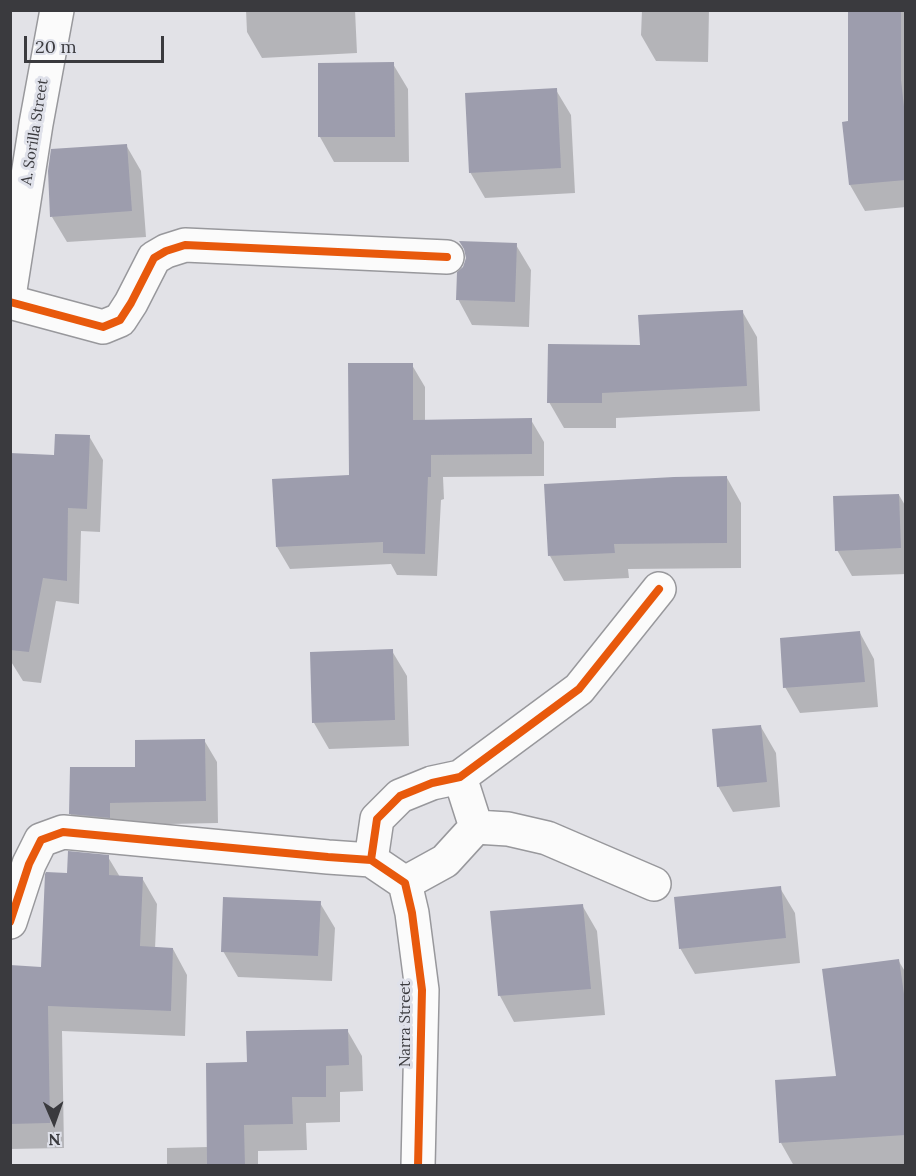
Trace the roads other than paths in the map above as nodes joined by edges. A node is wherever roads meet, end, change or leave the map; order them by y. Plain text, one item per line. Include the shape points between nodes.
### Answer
1 (57, 10) edge
2 (447, 257) dead end
3 (10, 290) edge
4 (10, 302) edge
5 (659, 589) dead end
6 (460, 777) junction
7 (476, 828) junction
8 (371, 860) junction
9 (405, 883) junction
10 (654, 884) dead end
11 (10, 922) edge
12 (418, 1166) edge

1 - 3 street, A. Sorilla Street
2 - 4 street via 185,245 154,258 120,320 103,327
5 - 6 street via 579,689
6 - 7 street
6 - 8 street via 400,796 376,819
7 - 9 street via 445,861
7 - 10 street via 547,838
8 - 9 street
8 - 11 street via 63,832 41,840
9 - 12 street, Narra Street via 422,990

